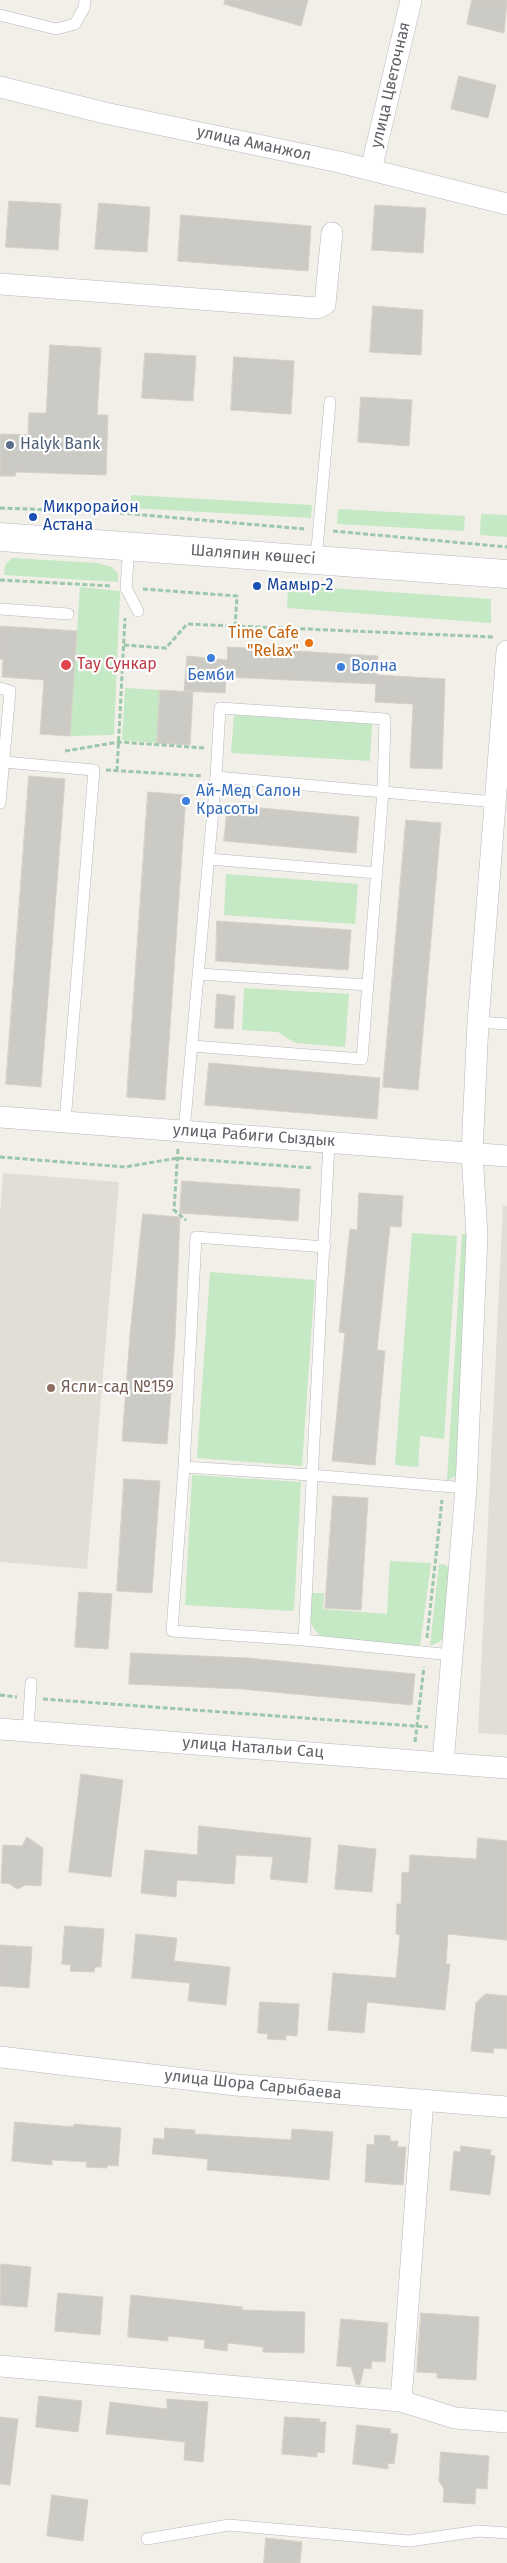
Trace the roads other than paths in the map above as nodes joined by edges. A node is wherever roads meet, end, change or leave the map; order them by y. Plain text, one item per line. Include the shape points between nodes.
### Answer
1 (85, 0) edge
2 (411, 0) edge
3 (0, 15) edge
4 (0, 87) edge
5 (371, 170) junction
6 (507, 204) edge
7 (332, 233) dead end
8 (0, 284) edge
9 (330, 402) dead end
10 (0, 537) edge
11 (129, 546) junction
12 (316, 560) junction
13 (507, 574) edge
14 (0, 609) edge
15 (138, 611) dead end
16 (68, 614) dead end
17 (502, 644) edge
18 (0, 688) edge
19 (4, 762) junction
20 (216, 777) junction
21 (383, 791) junction
22 (495, 802) junction
23 (0, 803) edge
24 (208, 859) junction
25 (377, 873) junction
26 (199, 974) junction
27 (368, 985) junction
28 (478, 1022) junction
29 (507, 1024) edge
30 (192, 1046) junction
31 (0, 1117) edge
32 (66, 1122) junction
33 (182, 1131) junction
34 (330, 1142) junction
35 (472, 1153) junction
36 (507, 1156) edge
37 (325, 1247) junction
38 (184, 1467) junction
39 (311, 1475) junction
40 (466, 1488) junction
41 (304, 1640) junction
42 (452, 1655) junction
43 (31, 1683) dead end
44 (0, 1729) edge
45 (28, 1731) junction
46 (443, 1763) junction
47 (507, 1768) edge
48 (0, 2057) edge
49 (423, 2100) junction
50 (507, 2107) edge
51 (0, 2366) edge
52 (402, 2401) junction
53 (507, 2422) edge
54 (507, 2533) edge
55 (147, 2539) dead end

1 - 3 lane via 75,24 56,29
2 - 5 street, улица Цветочная
4 - 5 street, улица Аманжол
5 - 6 street, улица Аманжол
7 - 8 street via 325,304 317,308
9 - 12 lane
10 - 11 main road, Шаляпин көшесі
11 - 12 main road, Шаляпин көшесі
11 - 15 lane via 126,588
12 - 13 main road, Шаляпин көшесі
14 - 16 lane
17 - 22 street
18 - 19 lane via 10,691
19 - 23 lane
19 - 32 lane via 94,770
20 - 21 lane
20 - 21 lane via 220,708 385,719
20 - 24 lane
21 - 22 lane
21 - 25 lane
22 - 28 street
24 - 25 lane
24 - 26 lane
25 - 27 lane
26 - 27 lane
26 - 30 lane
27 - 30 lane via 362,1059
28 - 29 lane
28 - 35 street
30 - 33 lane
31 - 32 street, улица Рабиги Сыздык
32 - 33 street, улица Рабиги Сыздык
33 - 34 street, улица Рабиги Сыздык
34 - 35 street, улица Рабиги Сыздык
34 - 37 lane
35 - 36 street, улица Рабиги Сыздык
35 - 40 street via 477,1236
37 - 38 lane via 196,1237
37 - 39 lane
38 - 39 lane
38 - 41 lane via 172,1631
39 - 40 lane
39 - 41 lane
40 - 42 street
41 - 42 lane
42 - 46 street
43 - 45 lane
44 - 45 street, улица Натальи Сац
45 - 46 street, улица Натальи Сац
46 - 47 street, улица Натальи Сац
48 - 49 street, улица Шора Сарыбаева via 236,2085
49 - 50 street, улица Шора Сарыбаева
49 - 52 street
51 - 52 street
52 - 53 street via 454,2418
54 - 55 lane via 479,2531 409,2541 229,2525

